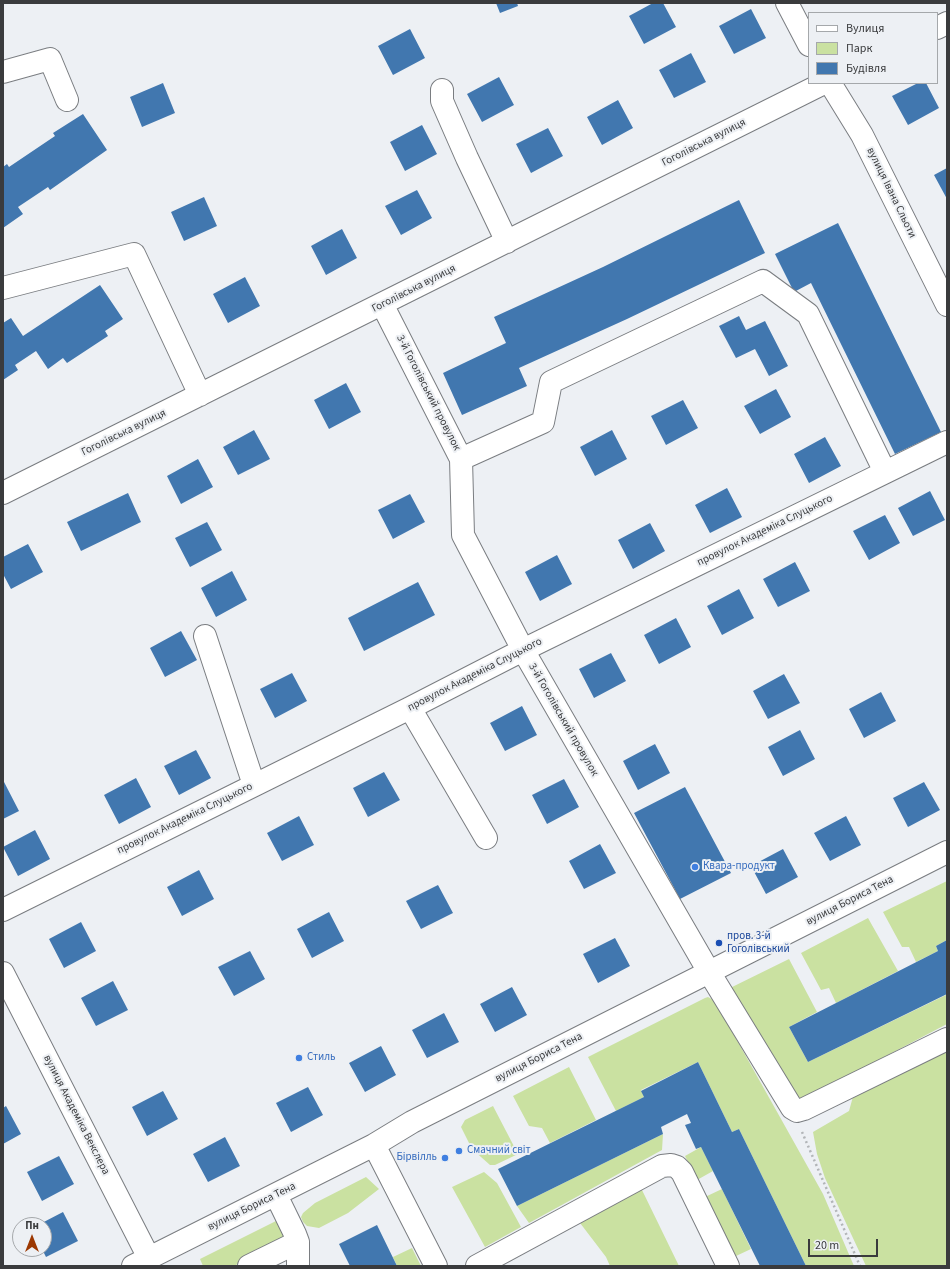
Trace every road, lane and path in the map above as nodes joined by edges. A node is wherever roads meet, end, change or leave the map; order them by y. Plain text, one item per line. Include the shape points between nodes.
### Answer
1 (787, 3) edge
2 (947, 23) edge
3 (938, 28) edge
4 (808, 43) edge
5 (3, 72) edge
6 (822, 84) edge
7 (831, 84) edge
8 (442, 90) dead end
9 (67, 100) dead end
10 (507, 242) junction
11 (3, 288) edge
12 (382, 304) junction
13 (947, 305) edge
14 (200, 395) junction
15 (947, 442) edge
16 (461, 459) junction
17 (885, 472) junction
18 (3, 493) edge
19 (205, 636) dead end
20 (523, 650) junction
21 (410, 708) junction
22 (254, 785) junction
23 (486, 838) dead end
24 (947, 852) edge
25 (3, 910) edge
26 (709, 972) junction
27 (3, 973) edge
28 (947, 1039) edge
29 (792, 1108) junction
30 (374, 1145) junction
31 (276, 1195) junction
32 (298, 1242) junction
33 (141, 1262) edge
34 (249, 1266) edge
35 (298, 1266) edge
36 (436, 1266) edge
37 (477, 1266) edge
38 (728, 1266) edge
39 (860, 1266) edge

1 - 4 street
2 - 3 street
5 - 9 street via 50,59
6 - 10 street, Гоголівська вулиця
7 - 13 street, вулиця Івана Сльоти via 862,135
8 - 10 street via 442,101
10 - 12 street, Гоголівська вулиця
11 - 14 street via 134,254
12 - 14 street, Гоголівська вулиця
12 - 16 street, 3-й Гоголівський провулок
14 - 18 street, Гоголівська вулиця
15 - 17 street, провулок Академіка Слуцького
16 - 17 street via 543,422 551,382 763,281 808,314
16 - 20 street, 3-й Гоголівський провулок via 463,535
17 - 20 street, провулок Академіка Слуцького
19 - 22 street
20 - 21 street, провулок Академіка Слуцького
20 - 26 street, 3-й Гоголівський провулок
21 - 22 street, провулок Академіка Слуцького
21 - 23 street
22 - 25 street, провулок Академіка Слуцького
24 - 26 street, вулиця Бориса Тена
26 - 29 street, 3-й Гоголівський провулок
26 - 30 street, вулиця Бориса Тена via 412,1122
27 - 33 street, вулиця Академіка Векслера
28 - 29 street via 804,1109 797,1111
29 - 39 path
30 - 31 street, вулиця Бориса Тена
30 - 36 street
31 - 32 street
31 - 33 street, вулиця Бориса Тена
32 - 34 street
32 - 35 street
37 - 38 street via 662,1166 671,1165 682,1172

